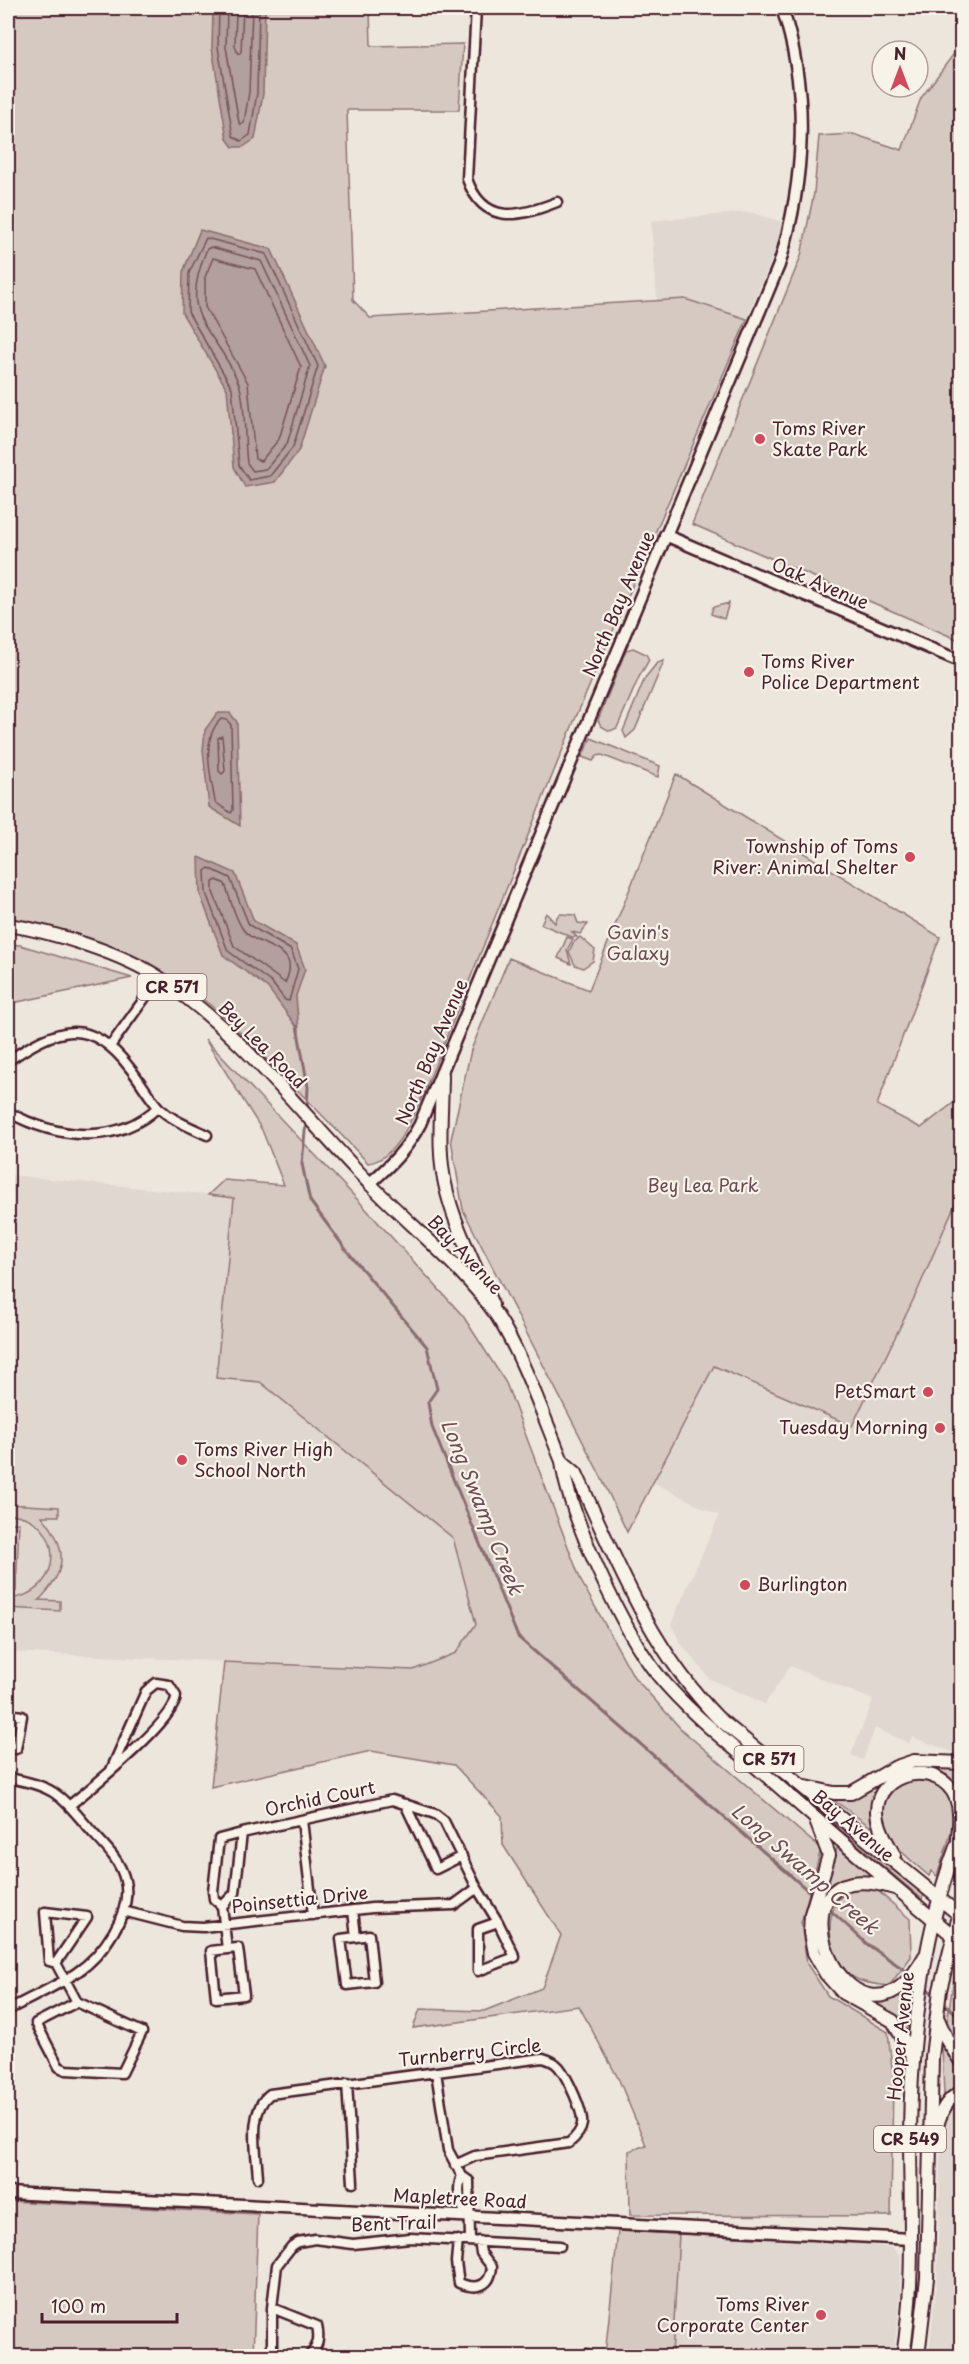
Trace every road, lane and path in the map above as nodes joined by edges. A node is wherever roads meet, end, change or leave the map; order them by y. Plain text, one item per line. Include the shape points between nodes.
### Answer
1 (476, 8) edge
2 (782, 8) edge
3 (557, 202) dead end
4 (665, 535) junction
5 (962, 662) edge
6 (8, 926) edge
7 (160, 978) junction
8 (111, 1045) junction
9 (8, 1061) edge
10 (442, 1074) junction
11 (158, 1107) junction
12 (8, 1112) edge
13 (207, 1135) dead end
14 (369, 1184) junction
15 (497, 1317) junction
16 (562, 1461) junction
17 (8, 1714) edge
18 (8, 1747) edge
19 (962, 1763) edge
20 (111, 1770) junction
21 (8, 1778) edge
22 (803, 1787) junction
23 (405, 1804) junction
24 (70, 1805) junction
25 (814, 1818) junction
26 (302, 1820) junction
27 (242, 1833) junction
28 (959, 1838) edge
29 (462, 1856) junction
30 (897, 1862) junction
31 (477, 1888) junction
32 (901, 1891) junction
33 (940, 1899) junction
34 (821, 1902) junction
35 (222, 1906) junction
36 (353, 1910) junction
37 (123, 1911) junction
38 (961, 1912) edge
39 (313, 1915) junction
40 (935, 1920) junction
41 (498, 1922) junction
42 (224, 1925) junction
43 (356, 1937) junction
44 (957, 1940) edge
45 (226, 1949) junction
46 (56, 1963) junction
47 (65, 1979) junction
48 (917, 1981) junction
49 (77, 2002) junction
50 (8, 2010) edge
51 (937, 2014) junction
52 (914, 2060) junction
53 (962, 2063) edge
54 (436, 2072) junction
55 (347, 2083) junction
56 (962, 2092) edge
57 (931, 2156) junction
58 (455, 2165) junction
59 (258, 2178) dead end
60 (353, 2182) dead end
61 (8, 2193) edge
62 (468, 2215) junction
63 (911, 2239) junction
64 (458, 2240) junction
65 (474, 2241) junction
66 (560, 2246) dead end
67 (272, 2308) junction
68 (275, 2356) edge
69 (309, 2356) edge
70 (903, 2356) edge
71 (918, 2356) edge

1 - 3 street via 467,179 472,194 492,212 506,214 527,214
2 - 4 street, North Bay Avenue via 801,109 796,198 779,265
4 - 5 street, Oak Avenue
4 - 10 street, North Bay Avenue
6 - 7 main road, Bey Lea Road / CR 571 via 64,938
7 - 8 street
7 - 14 main road, Bey Lea Road / CR 571 via 217,1024
8 - 9 street via 88,1032 57,1034
8 - 11 street
10 - 14 street, North Bay Avenue via 410,1143
10 - 15 main road via 445,1184
11 - 12 street via 143,1122 105,1133 66,1133 28,1123
11 - 13 street
14 - 15 main road, Bay Avenue / CR 571 via 462,1275
15 - 16 main road, Bay Avenue / CR 571
16 - 22 main road, Bay Avenue / CR 571 via 576,1473 631,1593 670,1662 718,1718
16 - 25 main road, Bay Avenue / CR 571 via 564,1479 620,1615 657,1674
17 - 18 street via 22,1716 16,1749
19 - 22 main road via 914,1761 850,1793
20 - 20 street via 173,1708 176,1696 169,1685 156,1683 146,1690
20 - 24 street
21 - 24 street via 43,1785
22 - 30 main road, Bay Avenue / CR 571
23 - 26 street, Orchid Court via 392,1800
23 - 29 street, Orchid Court via 444,1821
23 - 29 street via 436,1869
24 - 37 street via 120,1866 126,1890
25 - 32 main road, Bay Avenue / CR 571
25 - 34 main road via 829,1856
26 - 27 street, Orchid Court
26 - 39 street
27 - 35 street via 235,1893
27 - 35 street, Orchid Court via 219,1839 213,1891 214,1899
28 - 30 main road via 958,1807 948,1786 929,1774 904,1775 891,1783 877,1810 882,1832
28 - 33 main road
29 - 31 street, Orchid Court
30 - 33 main road, Bay Avenue / CR 571
31 - 36 street, Poinsettia Drive via 454,1905
31 - 41 street, Orchid Court
32 - 34 main road via 857,1880 844,1884
32 - 40 main road, Bay Avenue / CR 571
33 - 38 main road, Bay Avenue / CR 571
33 - 40 main road
34 - 48 main road via 822,1938 834,1970 843,1978 857,1989 879,1995
34 - 52 main road via 810,1933 820,1965 843,1993 893,2021
35 - 42 street, Orchid Court
36 - 39 street, Poinsettia Drive
36 - 43 street
37 - 42 street, Poinsettia Drive via 182,1926
37 - 47 street via 94,1957
38 - 44 main road, Hooper Avenue / CR 549
39 - 42 street, Poinsettia Drive
40 - 44 main road, Bay Avenue / CR 571
40 - 48 main road
41 - 41 street, Orchid Court via 478,1929 478,1971 515,1958
42 - 45 street, Orchid Court
43 - 43 street via 369,1935 374,1982 347,1985 341,1939
44 - 51 main road, Hooper Avenue / CR 549 via 940,1990
45 - 45 street via 238,1948 244,1995 216,1998 211,1951
46 - 46 street via 86,1920 87,1917 45,1912 49,1961
46 - 47 street
47 - 49 street
47 - 50 street
48 - 52 main road, Hooper Avenue / CR 549
49 - 49 street via 36,2024 59,2067 122,2073 142,2032
51 - 53 main road
51 - 57 main road, Hooper Avenue / CR 549
52 - 63 main road, Hooper Avenue / CR 549
54 - 55 street, Turnberry Circle
54 - 58 street, Bent Trail via 448,2150
54 - 58 street, Turnberry Circle via 543,2058 560,2068 582,2112 579,2132 569,2143 475,2156
55 - 59 street, Turnberry Circle via 283,2091 265,2098 256,2118
55 - 60 street
56 - 57 main road via 951,2098 939,2117
57 - 71 main road, Hooper Avenue / CR 549 via 927,2278
58 - 62 street, Bent Trail via 469,2181
61 - 62 street, Mapletree Road
62 - 63 street, Mapletree Road
62 - 65 street, Bent Trail
63 - 70 main road, Hooper Avenue / CR 549
64 - 65 street, Bent Trail
64 - 65 street, Bent Trail via 459,2283 471,2288 486,2284 492,2267
64 - 67 street, Bent Trail via 298,2242 278,2265
65 - 66 street, Bent Trail
67 - 68 street, Bent Trail
67 - 69 street via 317,2326 320,2337

